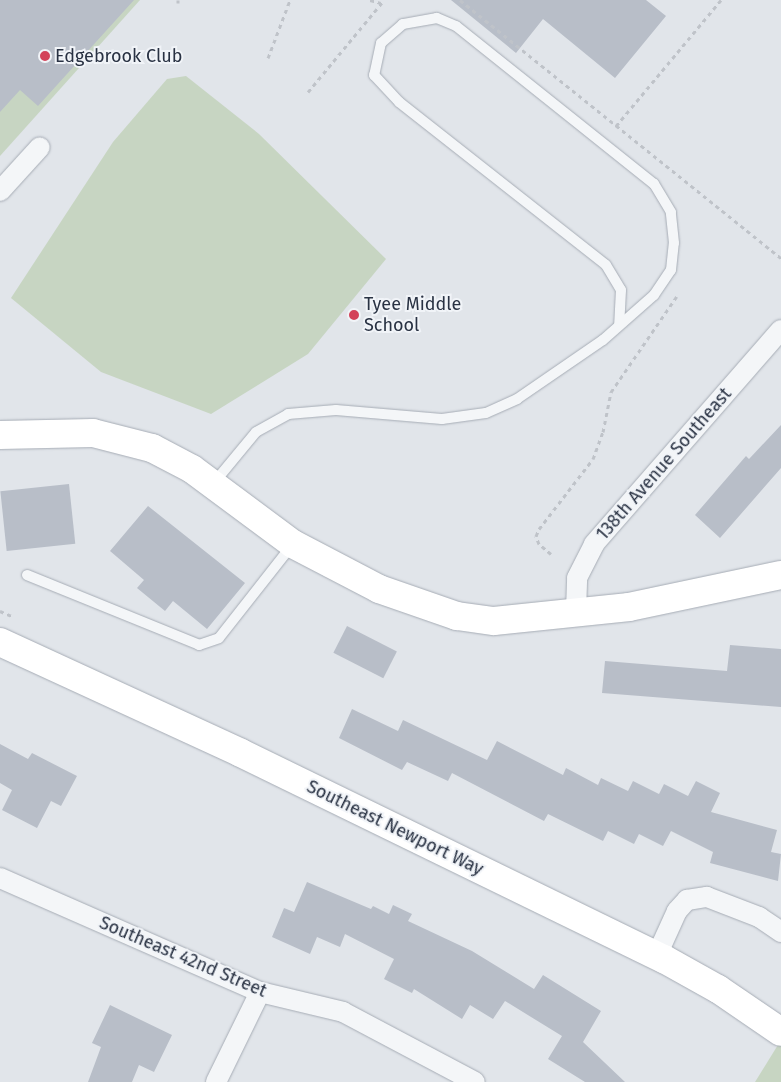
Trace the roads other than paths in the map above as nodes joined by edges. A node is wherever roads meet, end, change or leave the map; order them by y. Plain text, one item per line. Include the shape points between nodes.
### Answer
1 (40, 146) dead end
2 (0, 191) edge
3 (619, 325) junction
4 (781, 330) edge
5 (0, 435) edge
6 (213, 484) junction
7 (293, 544) junction
8 (27, 575) dead end
9 (781, 575) edge
10 (576, 611) junction
11 (0, 642) edge
12 (0, 878) edge
13 (781, 932) edge
14 (657, 956) junction
15 (260, 992) junction
16 (781, 1032) edge
17 (216, 1082) edge
18 (475, 1082) edge

1 - 2 street
3 - 3 lane via 654,296 671,270 674,242 670,212 654,184 456,26 437,18 403,24 381,43 374,75 399,102 606,265 621,290
3 - 6 lane via 603,340 517,399 486,413 442,418 336,410 288,414 256,432
4 - 10 street, 138th Avenue Southeast via 594,544 577,578
5 - 6 main road via 93,433 127,440 174,458
6 - 7 main road
7 - 8 lane via 219,638 199,646
7 - 10 main road via 379,589 457,616 494,621
9 - 10 main road via 629,608
11 - 14 main road, Southeast Newport Way via 241,753
12 - 15 street, Southeast 42nd Street
13 - 14 street via 759,917 707,897 687,900 677,911
14 - 16 main road, Southeast Newport Way via 718,989
15 - 17 street
15 - 18 street, Southeast 42nd Street via 343,1012

